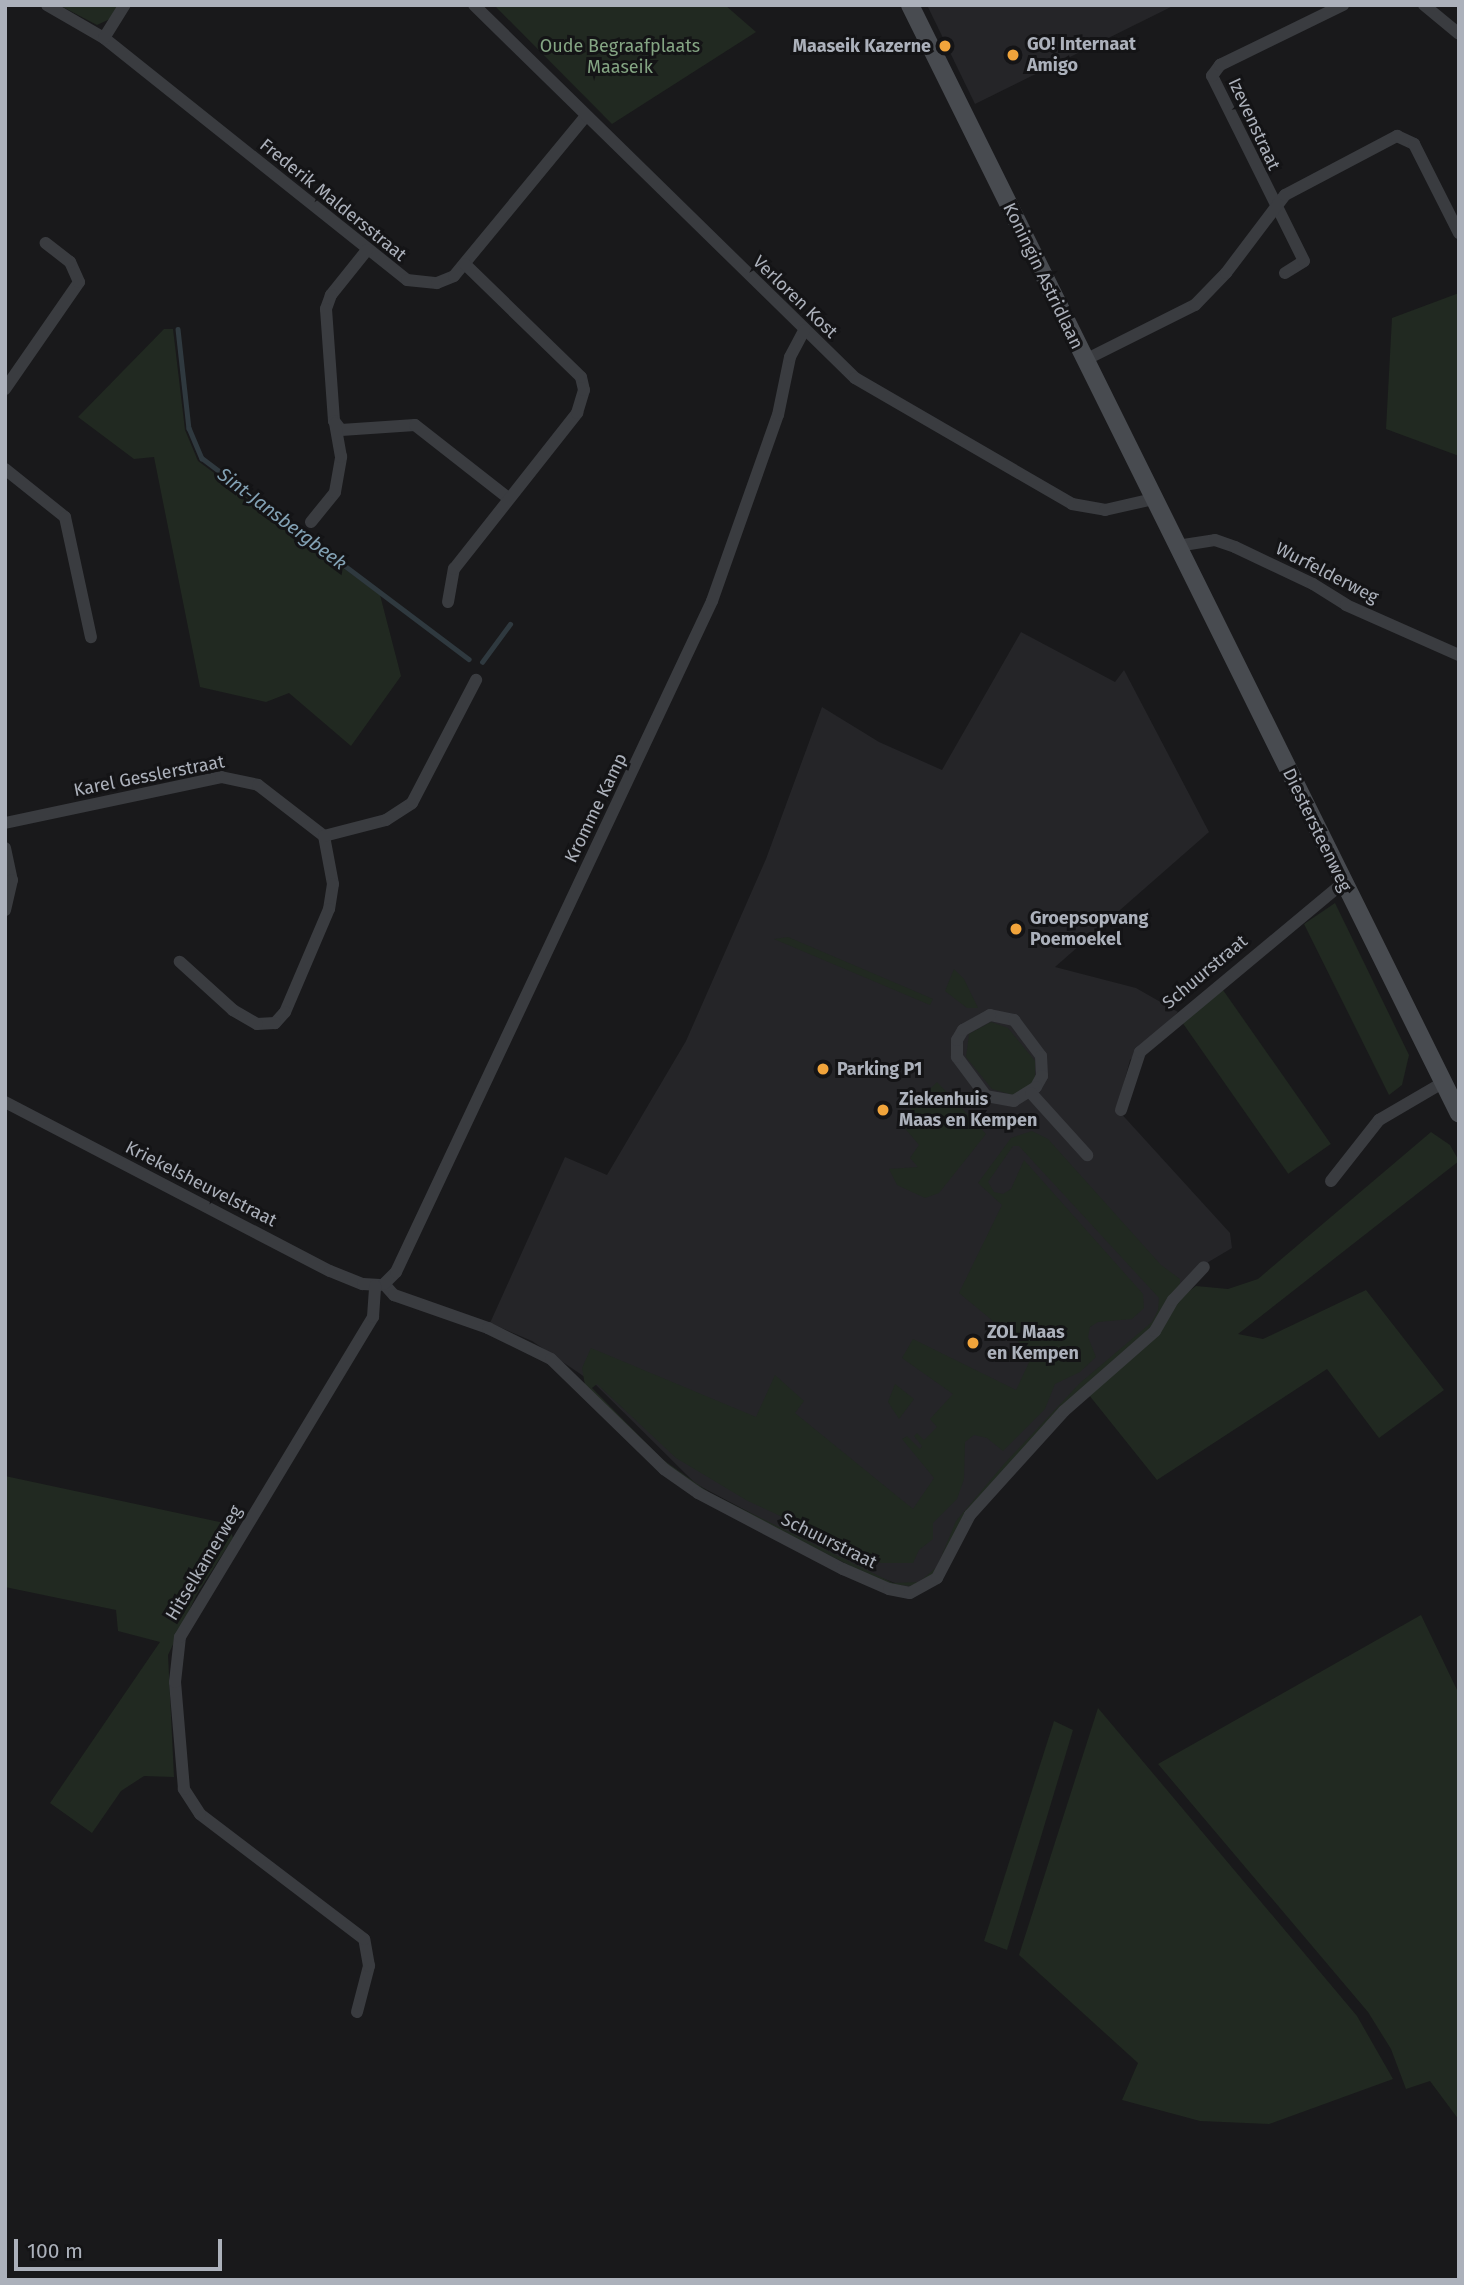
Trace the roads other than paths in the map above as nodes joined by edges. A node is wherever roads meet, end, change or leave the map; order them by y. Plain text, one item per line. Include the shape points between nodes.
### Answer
1 (47, 5) edge
2 (125, 5) edge
3 (474, 5) edge
4 (910, 5) edge
5 (1343, 5) edge
6 (1424, 5) edge
7 (1459, 34) edge
8 (104, 38) junction
9 (586, 116) junction
10 (1274, 209) junction
11 (1459, 233) edge
12 (46, 243) dead end
13 (367, 250) junction
14 (465, 264) junction
15 (1285, 273) dead end
16 (804, 331) junction
17 (1085, 360) junction
18 (5, 389) edge
19 (334, 421) junction
20 (5, 469) edge
21 (508, 498) junction
22 (1153, 499) junction
23 (311, 522) dead end
24 (1177, 546) junction
25 (448, 602) dead end
26 (91, 638) dead end
27 (1459, 655) edge
28 (476, 680) dead end
29 (5, 823) edge
30 (324, 836) junction
31 (5, 848) edge
32 (1343, 883) junction
33 (5, 910) edge
34 (180, 962) dead end
35 (1444, 1083) junction
36 (1031, 1093) junction
37 (5, 1102) edge
38 (1121, 1110) dead end
39 (1459, 1114) edge
40 (1087, 1155) dead end
41 (1331, 1181) dead end
42 (1204, 1267) dead end
43 (379, 1285) junction
44 (357, 2012) dead end

1 - 8 street, Frederik Maldersstraat
2 - 8 street
3 - 9 street, Verloren Kost
4 - 17 main road, Koningin Astridlaan
5 - 10 street, Izevenstraat via 1220,65 1212,76
6 - 7 street
8 - 13 street, Frederik Maldersstraat
9 - 14 street, Frederik Maldersstraat
9 - 16 street, Verloren Kost
10 - 11 street, Izevenstraat via 1298,185 1397,136 1414,144
10 - 15 street, Izevenstraat via 1304,261
10 - 17 street, Izevenstraat via 1226,273 1195,305
12 - 18 street via 70,262 79,282
13 - 14 street, Frederik Maldersstraat via 407,280 437,283 454,276
13 - 19 street via 331,295 327,309
14 - 21 street via 581,377 584,390 577,413
16 - 22 street, Verloren Kost via 855,379 1072,504 1105,510
16 - 43 street, Kromme Kamp via 790,357 778,415 712,601 396,1272
17 - 22 main road, Koningin Astridlaan
19 - 21 street via 341,430 415,425
19 - 23 street via 341,457 335,492
20 - 26 street via 65,517
21 - 25 street via 454,569
22 - 24 main road, Koningin Astridlaan
24 - 27 street, Wurfelderweg via 1215,540 1235,547 1346,605
24 - 32 main road, Diestersteenweg
28 - 30 street via 412,803 386,820
29 - 30 street, Karel Gesslerstraat via 231,777 258,785
30 - 34 street via 333,884 330,909 285,1012 275,1023 257,1024 233,1010
31 - 33 street via 12,880
32 - 35 main road, Diestersteenweg
32 - 38 street, Schuurstraat via 1140,1052
35 - 39 main road, Diestersteenweg
35 - 41 street via 1380,1120
36 - 36 street via 1042,1076 1043,1062 1019,1025 997,1014 968,1024 957,1040 957,1057 981,1091 1006,1102
36 - 40 street
37 - 43 street, Kriekelsheuvelstraat via 330,1270
42 - 43 street, Schuurstraat via 1155,1331 1064,1411 970,1515 937,1578 910,1592 889,1589 843,1569 698,1493 664,1469 567,1372 539,1351 394,1295
43 - 44 street, Hitselkamerweg via 373,1317 180,1637 175,1682 184,1788 200,1814 364,1939 369,1966

